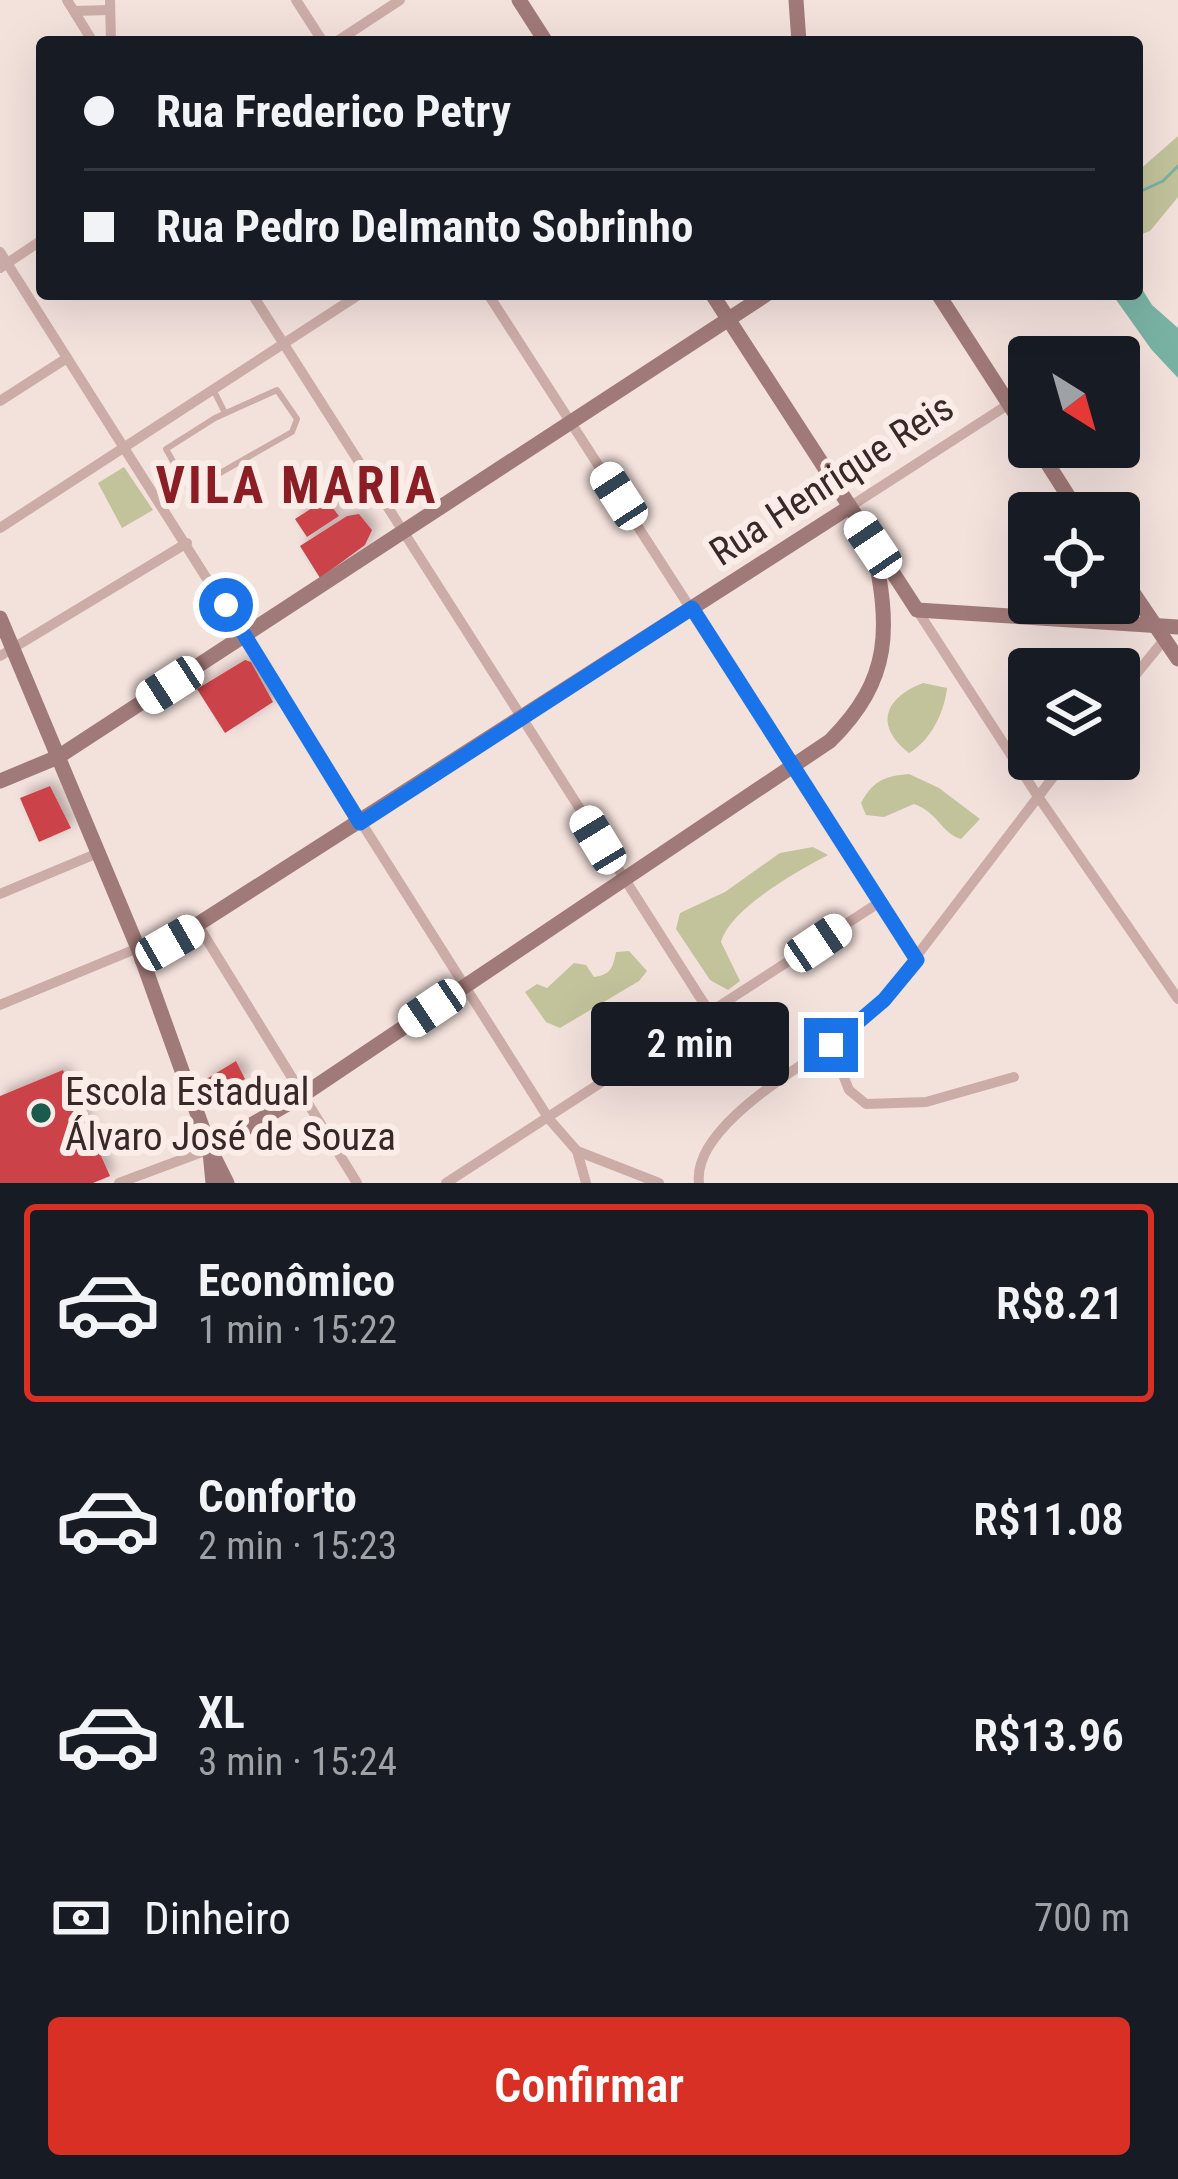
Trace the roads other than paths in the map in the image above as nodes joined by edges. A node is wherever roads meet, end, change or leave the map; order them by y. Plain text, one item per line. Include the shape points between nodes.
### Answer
1 (296, 0) edge
2 (400, 0) edge
3 (519, 0) edge
4 (796, 0) edge
5 (110, 5) edge
6 (71, 6) edge
7 (89, 36) edge
8 (111, 36) edge
9 (319, 36) edge
10 (345, 36) edge
11 (542, 36) edge
12 (799, 36) edge
13 (36, 242) edge
14 (2, 261) edge
15 (256, 300) edge
16 (350, 300) edge
17 (492, 300) edge
18 (716, 300) edge
19 (758, 300) edge
20 (942, 300) edge
21 (728, 319) junction
22 (284, 344) junction
23 (67, 358) junction
24 (214, 391) junction
25 (0, 401) edge
26 (1008, 402) edge
27 (1008, 405) edge
28 (225, 412) junction
29 (570, 422) junction
30 (127, 448) junction
31 (848, 508) junction
32 (0, 528) edge
33 (407, 532) junction
34 (187, 544) junction
35 (873, 545) junction
36 (1140, 603) edge
37 (692, 608) junction
38 (917, 610) junction
39 (0, 618) edge
40 (1178, 627) edge
41 (1160, 633) junction
42 (245, 636) junction
43 (7, 653) edge
44 (1178, 659) edge
45 (1140, 663) edge
46 (524, 717) junction
47 (58, 757) junction
48 (795, 766) junction
49 (1050, 780) edge
50 (0, 781) edge
51 (1037, 795) junction
52 (360, 823) junction
53 (98, 853) junction
54 (623, 881) junction
55 (0, 894) edge
56 (880, 902) junction
57 (199, 927) junction
58 (140, 954) junction
59 (917, 960) junction
60 (464, 986) junction
61 (1178, 999) edge
62 (0, 1005) edge
63 (710, 1013) junction
64 (831, 1045) junction
65 (1014, 1077) dead end
66 (303, 1095) junction
67 (549, 1119) junction
68 (210, 1149) junction
69 (577, 1150) junction
70 (119, 1183) edge
71 (213, 1183) edge
72 (227, 1183) edge
73 (357, 1183) edge
74 (446, 1183) edge
75 (586, 1183) edge
76 (659, 1183) edge
77 (699, 1183) edge

1 - 9 street
2 - 10 street
3 - 11 street
4 - 12 street
5 - 6 street
5 - 8 street
6 - 7 street
13 - 14 street
14 - 23 street
15 - 22 street
16 - 22 street
17 - 29 street
18 - 21 street
19 - 21 street
20 - 26 street
21 - 29 street
21 - 31 street
22 - 24 street
22 - 33 street
23 - 25 street
23 - 30 street
24 - 28 lane
24 - 30 street
27 - 31 street, Rua Henrique Reis
28 - 28 lane via 277,390 297,423 188,488 166,449
29 - 33 street
29 - 37 street
30 - 32 street
30 - 34 street
31 - 35 street
31 - 37 street, Rua Henrique Reis
33 - 42 street
33 - 46 street
34 - 42 street
34 - 43 street
35 - 38 street
35 - 48 street via 886,630 872,688 855,716
36 - 41 street
37 - 46 street, Rua Henrique Reis
37 - 48 street
38 - 41 street
38 - 51 street
39 - 43 street
40 - 41 street
41 - 44 street
41 - 45 street
42 - 47 street
42 - 52 street
43 - 47 street
46 - 52 street, Rua Henrique Reis
46 - 54 street
47 - 50 street
47 - 53 street
48 - 54 street
48 - 56 street
49 - 51 street
51 - 59 street
51 - 61 street
52 - 57 street, Rua Henrique Reis
52 - 60 street
53 - 55 street
53 - 58 street
54 - 60 street
54 - 63 street
56 - 59 street
56 - 63 street
57 - 58 street, Rua Henrique Reis
57 - 66 street
58 - 62 street, Rua Henrique Reis
58 - 68 street
59 - 64 street
60 - 66 street
60 - 67 street
63 - 67 street
64 - 65 street via 849,1090 866,1104 926,1102
64 - 77 street via 734,1117 707,1148
66 - 68 street
66 - 73 street
67 - 69 street
67 - 74 street
68 - 70 street
68 - 71 street
68 - 72 street
69 - 75 street
69 - 76 street

